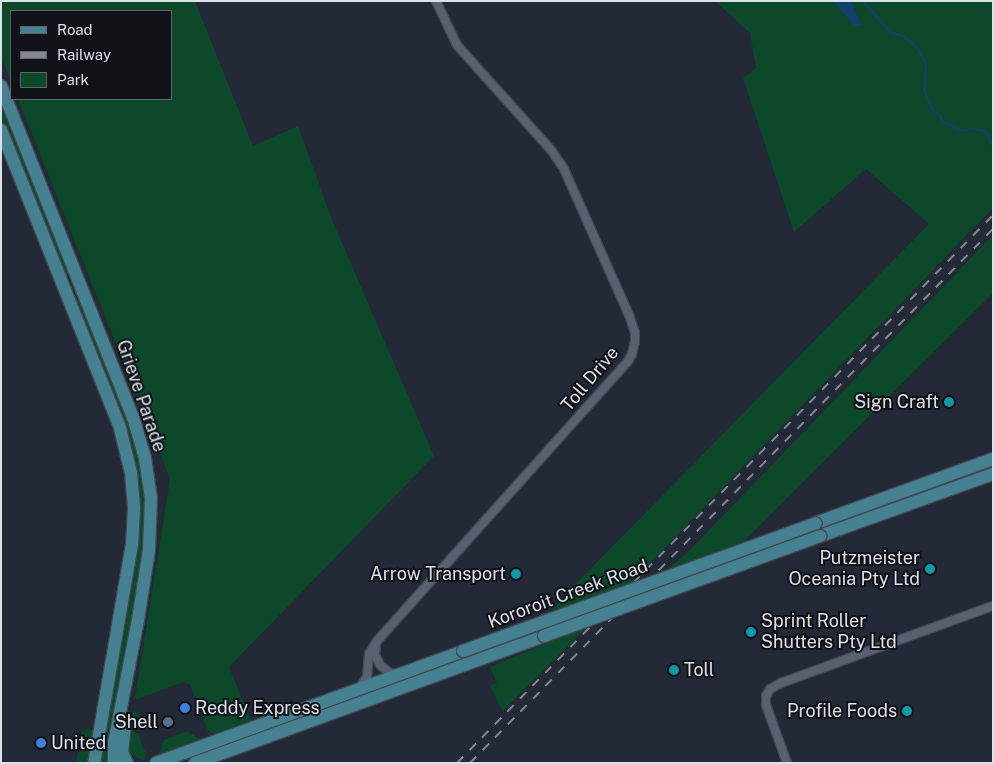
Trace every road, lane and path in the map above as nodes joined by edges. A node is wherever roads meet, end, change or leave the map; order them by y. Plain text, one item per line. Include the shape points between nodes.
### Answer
1 (436, 1) edge
2 (1, 86) edge
3 (1, 130) edge
4 (993, 459) edge
5 (993, 474) edge
6 (993, 606) edge
7 (377, 641) junction
8 (402, 673) junction
9 (347, 693) junction
10 (125, 704) junction
11 (94, 763) edge
12 (114, 763) edge
13 (127, 763) edge
14 (156, 763) edge
15 (195, 763) edge
16 (787, 763) edge

1 - 7 street, Toll Drive via 457,45 548,146 564,169 629,315 635,340 628,361
2 - 10 main road, Grieve Parade via 139,434 149,481 149,550 138,620 138,648
3 - 11 main road, Grieve Parade via 120,428 132,479 132,544
4 - 8 main road, Kororoit Creek Road, bridge
5 - 15 main road, Kororoit Creek Road, bridge
6 - 16 street via 770,689 766,705
7 - 8 street via 375,651 380,665 390,673
7 - 9 street, Toll Drive via 369,654 367,677 360,687
8 - 9 main road, Kororoit Creek Road
9 - 14 main road, Kororoit Creek Road
10 - 12 main road via 114,744
10 - 13 main road via 122,749

